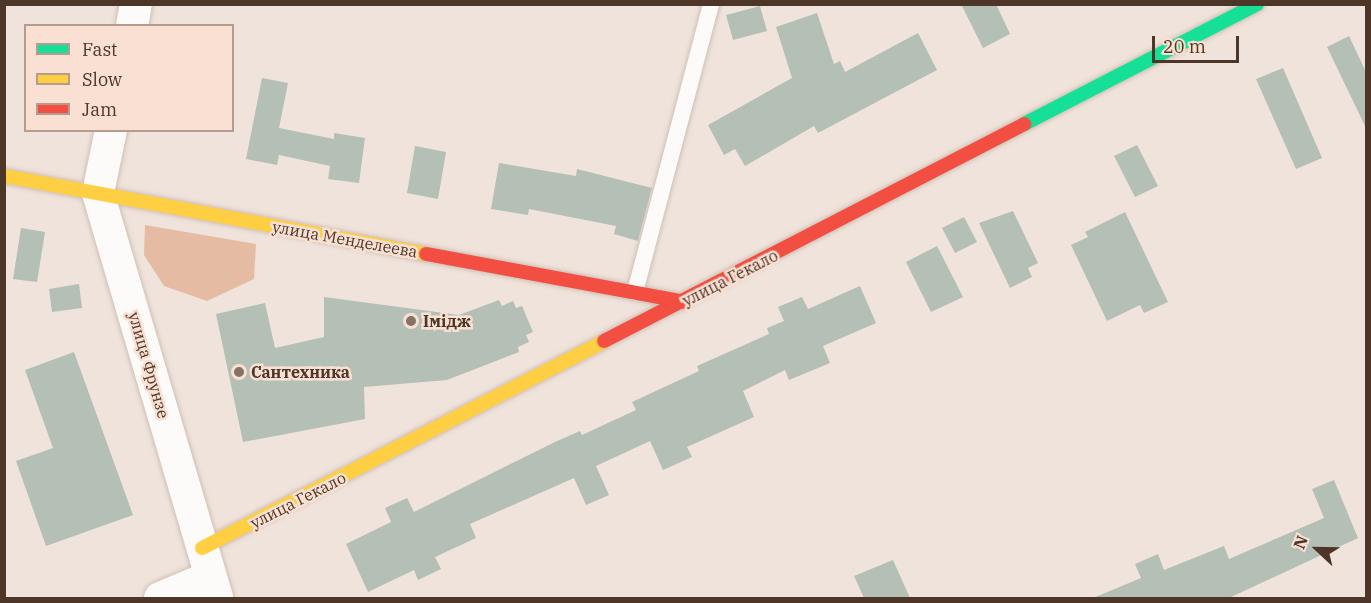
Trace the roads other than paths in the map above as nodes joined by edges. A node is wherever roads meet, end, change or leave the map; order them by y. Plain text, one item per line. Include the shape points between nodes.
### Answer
1 (136, 4) edge
2 (711, 4) edge
3 (1257, 4) edge
4 (132, 24) edge
5 (111, 132) edge
6 (4, 176) edge
7 (98, 193) junction
8 (635, 292) junction
9 (685, 302) junction
10 (210, 574) edge
11 (160, 598) edge

1 - 4 street
2 - 8 lane
3 - 9 main road, улица Гекало
5 - 7 street, улица Фрунзе
6 - 7 main road, улица Менделеева
7 - 8 main road, улица Менделеева
7 - 10 street, улица Фрунзе
8 - 9 main road, улица Менделеева
9 - 10 main road, улица Гекало
10 - 11 street, улица Гекало

